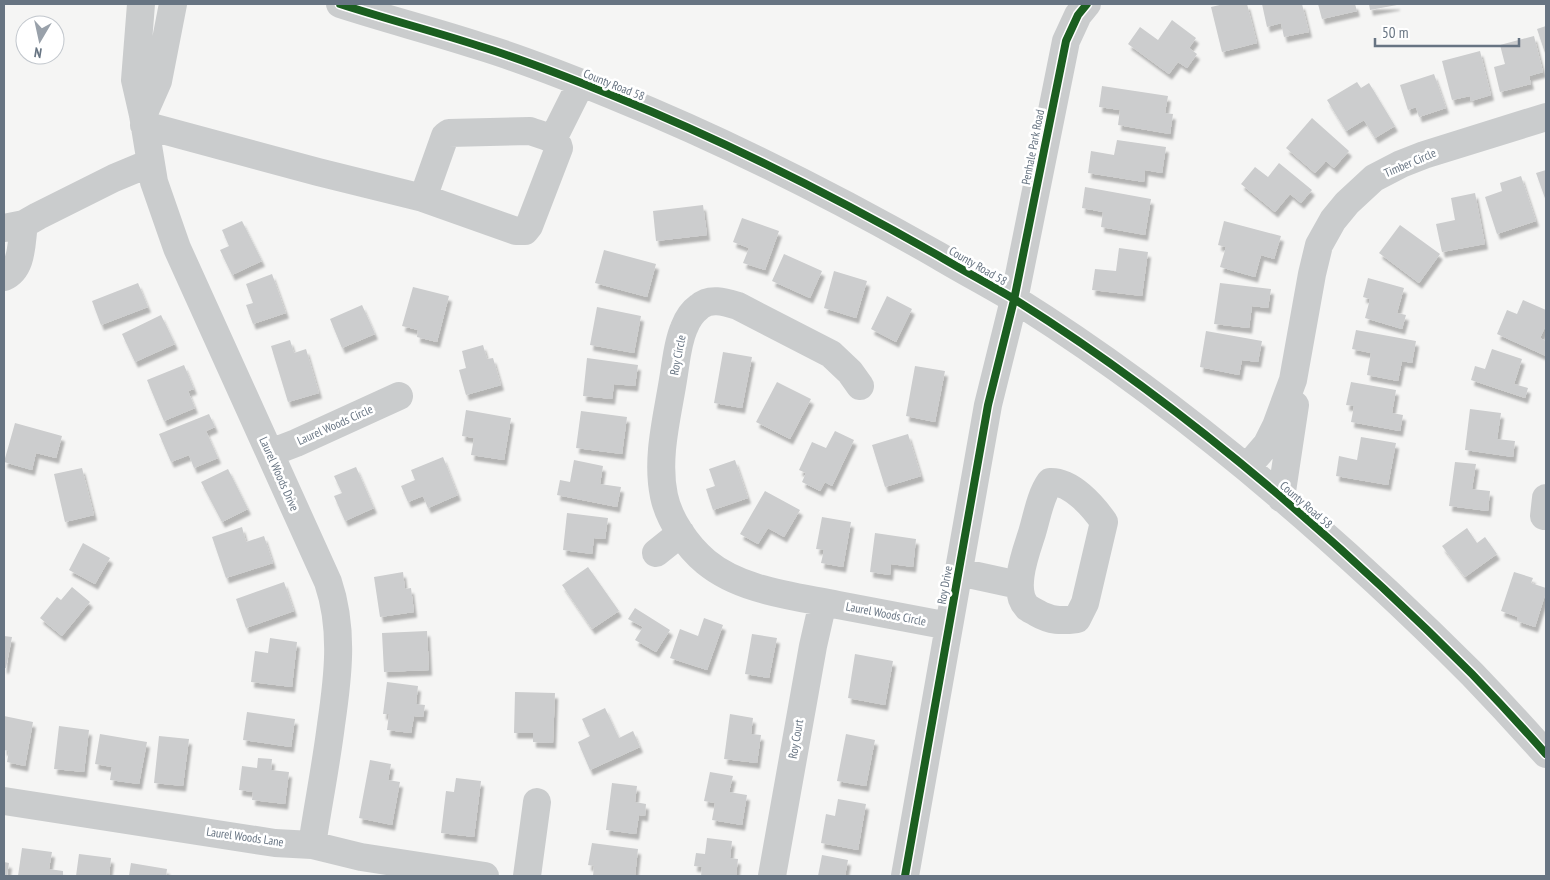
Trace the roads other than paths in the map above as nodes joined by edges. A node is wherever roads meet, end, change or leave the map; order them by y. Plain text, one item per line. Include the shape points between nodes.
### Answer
1 (141, 4) edge
2 (173, 4) edge
3 (340, 4) edge
4 (1087, 4) edge
5 (581, 83) junction
6 (1546, 118) edge
7 (143, 120) junction
8 (553, 139) junction
9 (150, 163) junction
10 (423, 198) junction
11 (14, 226) edge
12 (4, 278) edge
13 (1014, 300) junction
14 (1293, 380) junction
15 (860, 386) dead end
16 (399, 396) dead end
17 (270, 453) junction
18 (1243, 465) junction
19 (1281, 498) junction
20 (681, 533) junction
21 (656, 553) dead end
22 (959, 572) junction
23 (1019, 585) junction
24 (823, 602) junction
25 (949, 626) junction
26 (1546, 754) edge
27 (4, 801) edge
28 (538, 802) dead end
29 (312, 845) junction
30 (485, 876) edge
31 (527, 876) edge
32 (772, 876) edge
33 (905, 876) edge

1 - 7 street, Laurel Woods Drive via 135,80
2 - 7 street via 158,81
3 - 5 street, County Road 58 via 480,46
4 - 13 street, Penhale Park Road via 1066,41
5 - 8 street
5 - 13 street, County Road 58 via 707,136 799,180 864,213
6 - 14 street, Timber Circle via 1401,164 1374,178 1347,203 1319,244
7 - 9 street, Laurel Woods Drive
7 - 10 street via 318,172
8 - 10 street via 530,132 449,133 445,136
8 - 10 street via 559,148 526,231 516,231
9 - 11 street
9 - 17 street, Laurel Woods Drive via 177,248
11 - 12 street via 18,264
13 - 18 street, County Road 58 via 1120,371
13 - 22 street, Roy Drive via 988,405
14 - 18 street, Timber Circle via 1267,444 1255,458
14 - 19 street, Timber Circle via 1295,407
15 - 20 street, Roy Circle via 831,354 738,306 726,302 704,303 688,319 680,340 662,449 664,498
16 - 17 street, Laurel Woods Circle
17 - 29 street, Laurel Woods Drive via 328,582 337,622 338,679
18 - 19 street, County Road 58
19 - 26 street, County Road 58 via 1405,608
20 - 21 street
20 - 24 street, Roy Circle via 690,546 719,572 747,584
22 - 23 street
22 - 25 street, Roy Drive
23 - 23 street via 1027,607 1044,617 1062,621 1077,619 1085,603 1104,522 1090,505 1058,482 1050,482 1045,492
24 - 25 street, Laurel Woods Circle
24 - 32 street, Roy Court
25 - 33 street, Roy Drive
27 - 29 street, Laurel Woods Lane via 275,843
28 - 31 street
29 - 30 street, Laurel Woods Lane via 361,857

